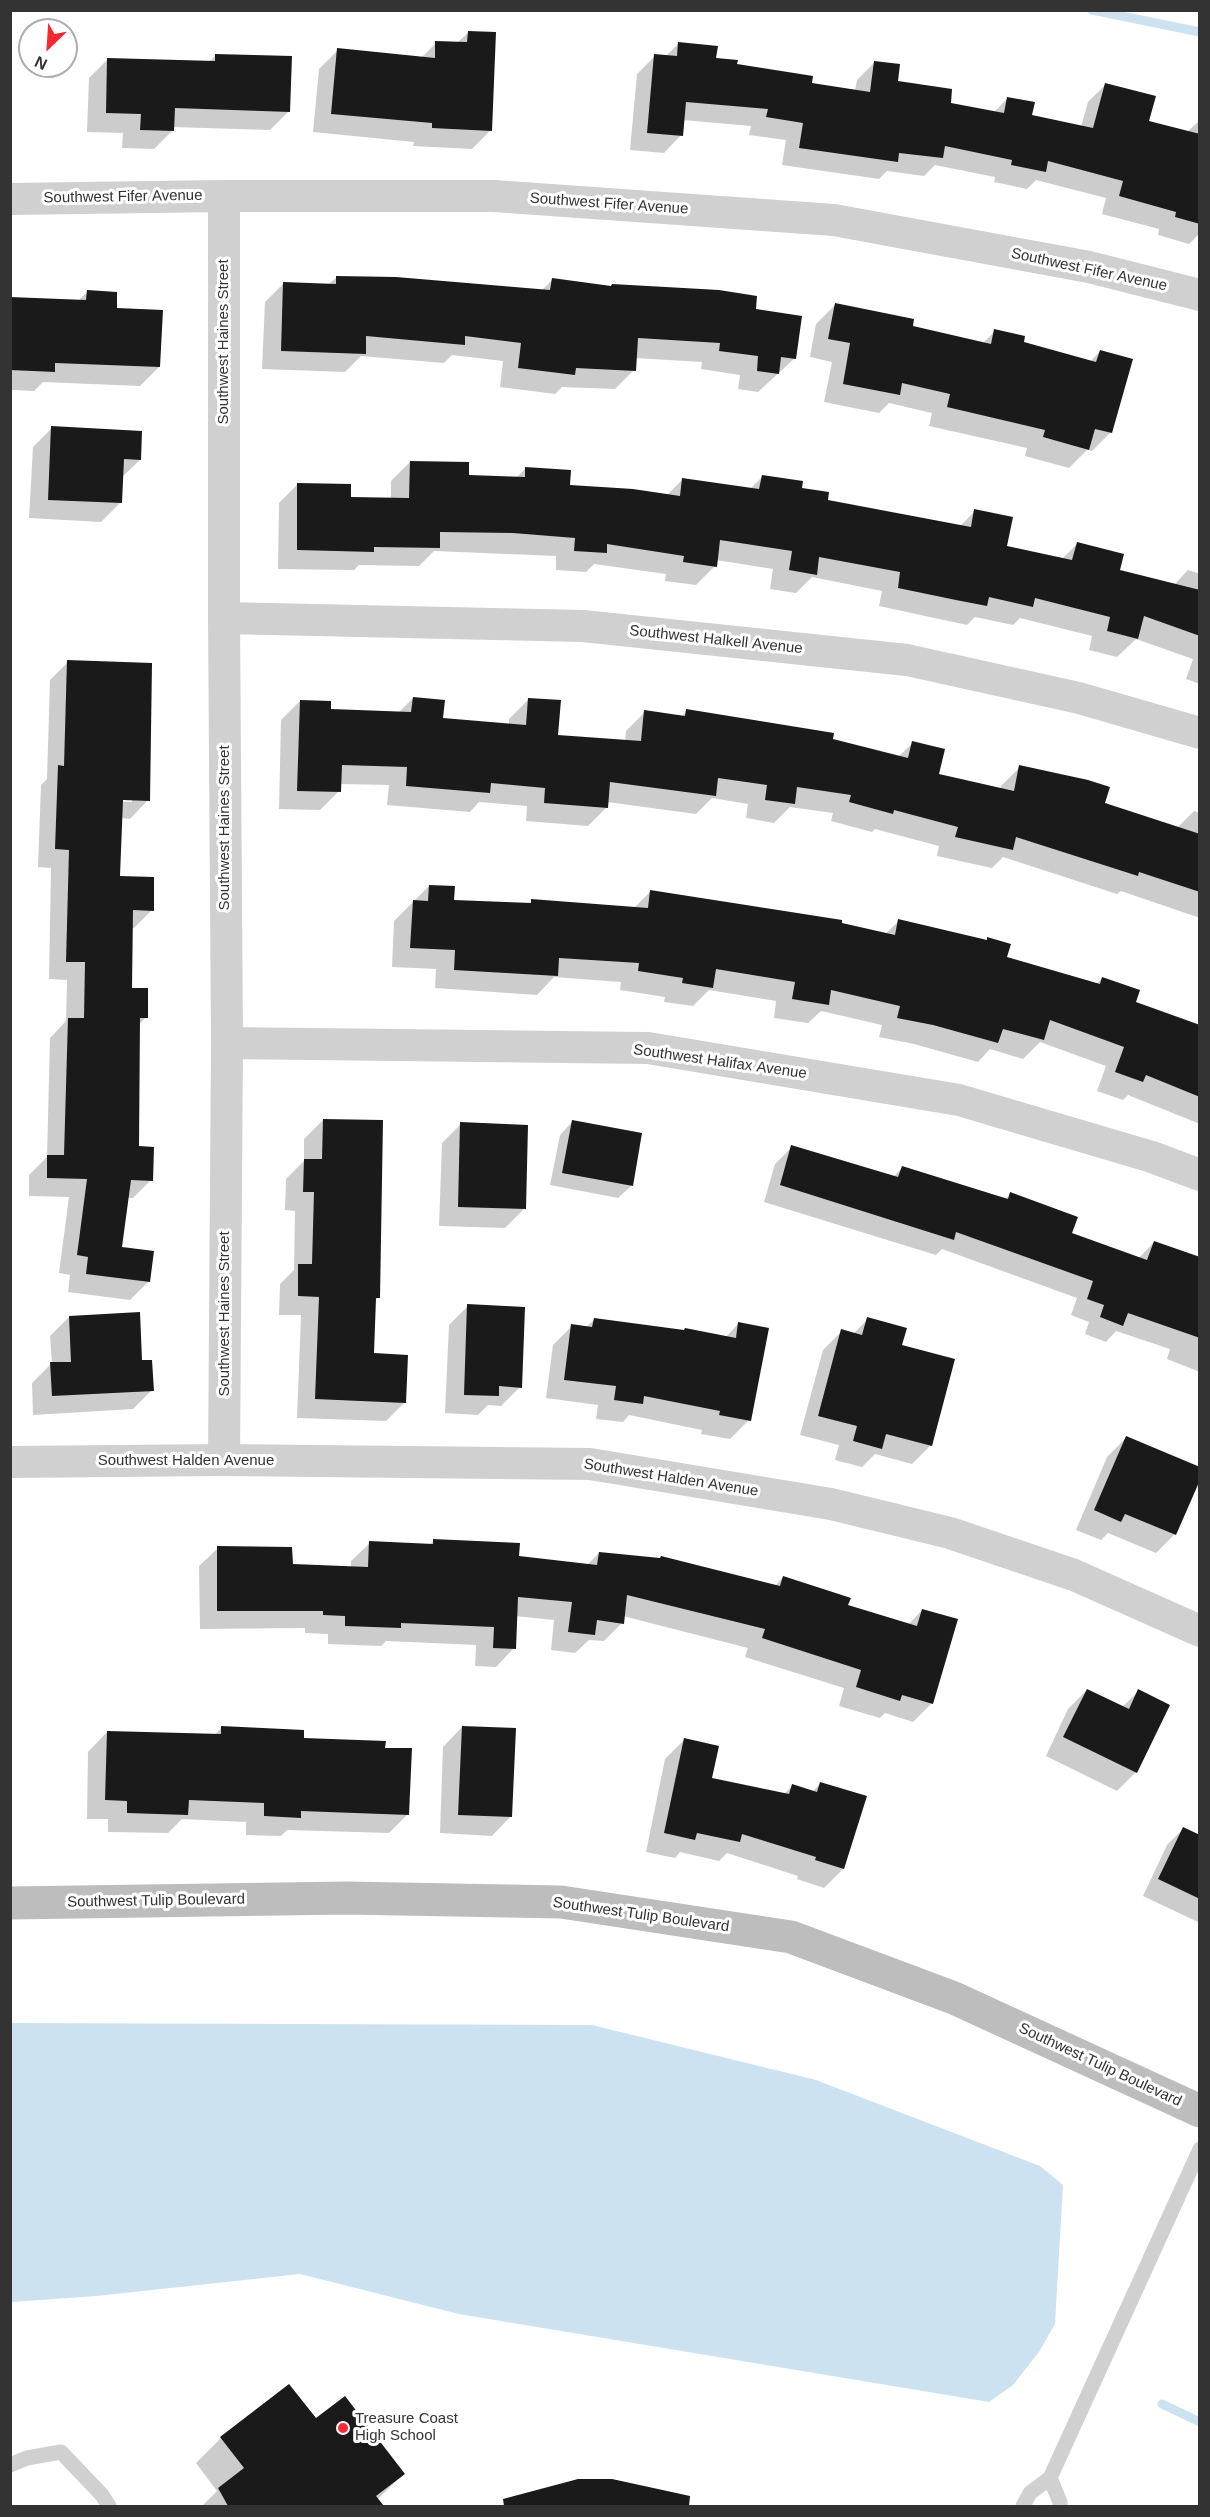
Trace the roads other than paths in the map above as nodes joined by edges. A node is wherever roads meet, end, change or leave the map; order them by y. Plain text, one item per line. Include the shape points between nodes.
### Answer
1 (224, 196) junction
2 (10, 199) edge
3 (1200, 295) edge
4 (224, 618) junction
5 (1200, 733) edge
6 (227, 1043) junction
7 (1200, 1175) edge
8 (224, 1460) junction
9 (10, 1462) edge
10 (1200, 1631) edge
11 (10, 1903) edge
12 (1200, 2111) edge
13 (1200, 2149) edge
14 (10, 2465) edge
15 (1050, 2478) junction
16 (109, 2506) edge
17 (1023, 2506) edge
18 (1060, 2506) edge

1 - 2 street, Southwest Fifer Avenue
1 - 3 street, Southwest Fifer Avenue via 494,196 834,220 1089,267
1 - 4 street, Southwest Haines Street
4 - 5 street, Southwest Halkell Avenue via 583,626 907,660 1079,698
4 - 6 street, Southwest Haines Street
6 - 7 street, Southwest Halifax Avenue via 648,1048 959,1100
6 - 8 street, Southwest Haines Street
8 - 9 street, Southwest Halden Avenue
8 - 10 street, Southwest Halden Avenue via 590,1464 831,1504 950,1533 1051,1568
11 - 12 street, Southwest Tulip Boulevard via 347,1898 561,1902 791,1937 954,1998
13 - 15 lane
14 - 16 lane via 61,2452
15 - 17 lane via 1030,2493
15 - 18 lane

